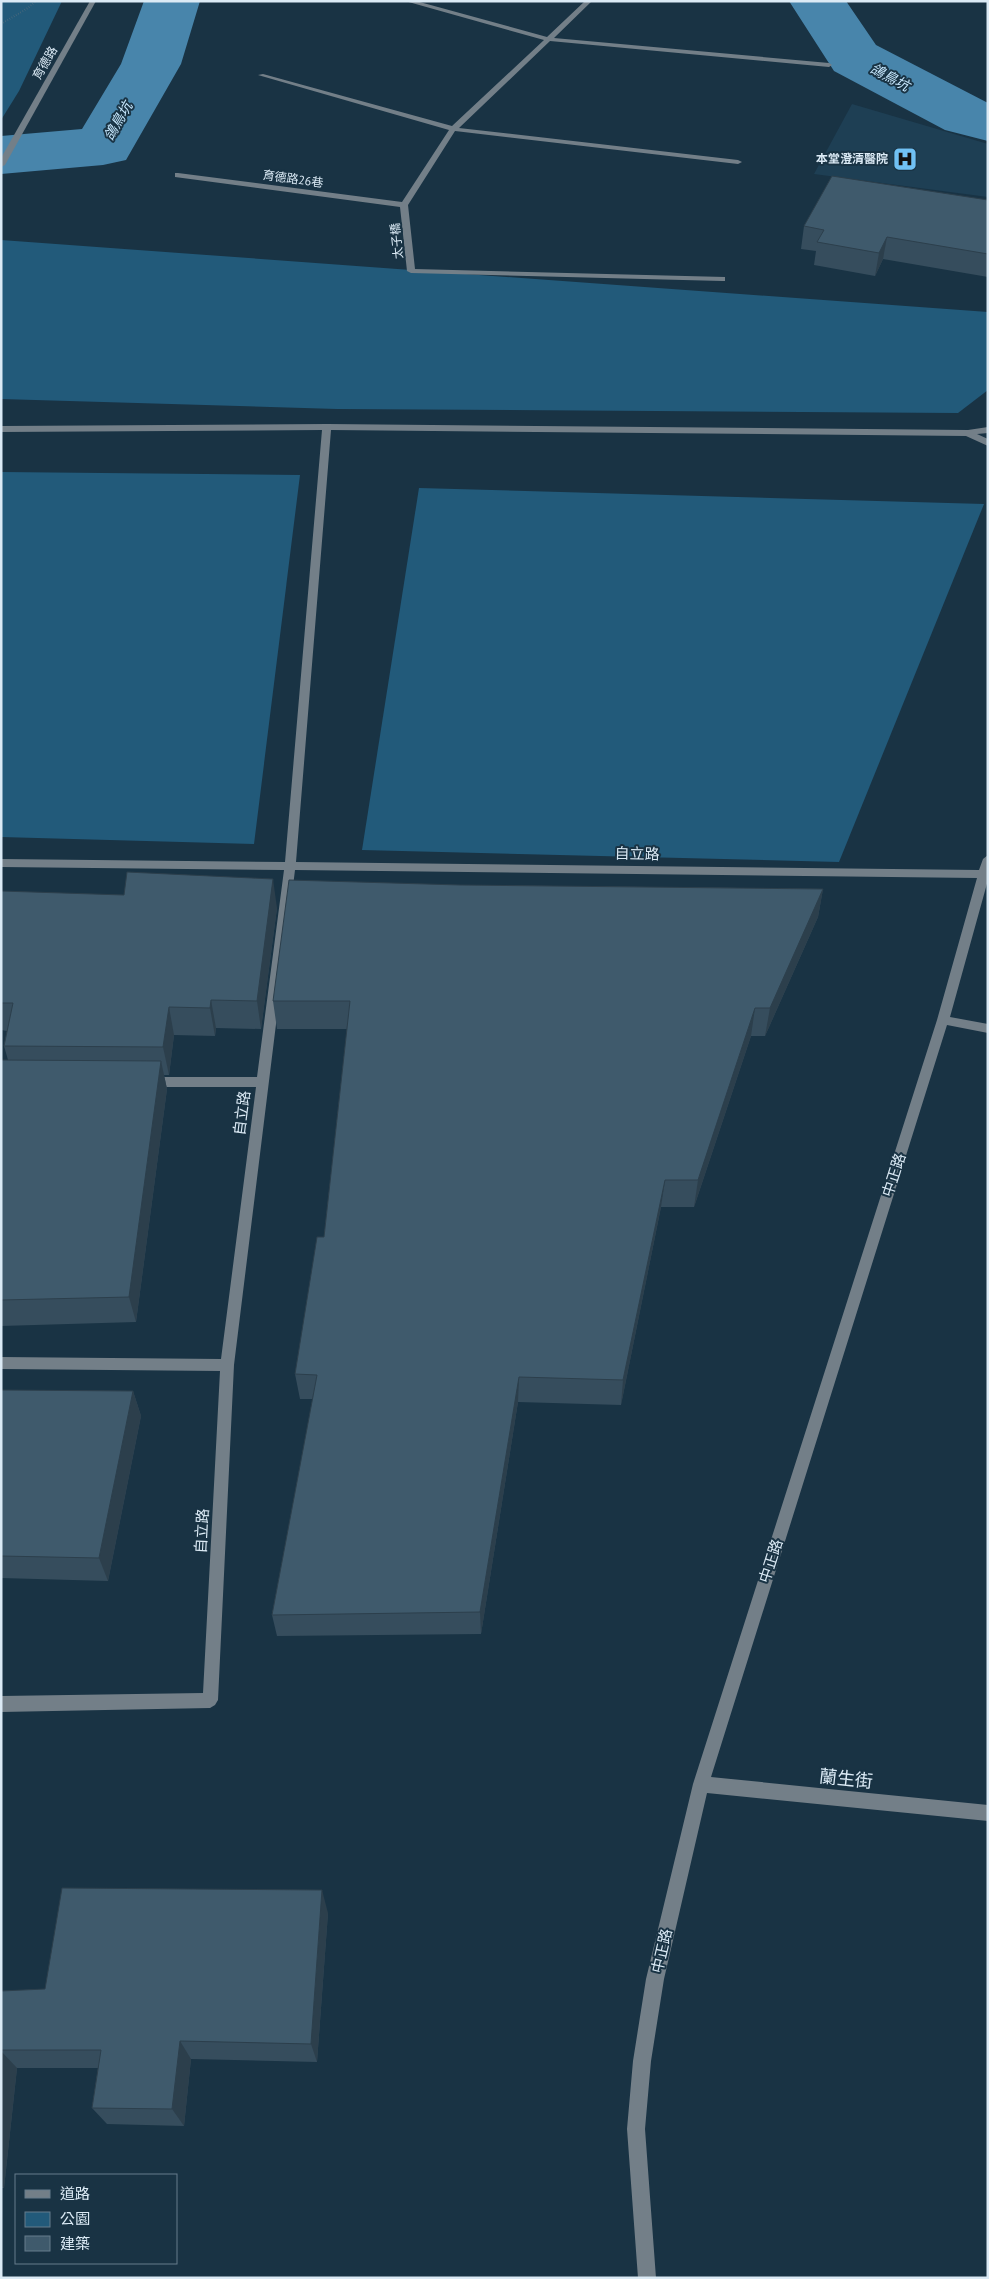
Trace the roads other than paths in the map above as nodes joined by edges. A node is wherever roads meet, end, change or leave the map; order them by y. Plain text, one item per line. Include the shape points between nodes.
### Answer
1 (93, 1) edge
2 (408, 1) edge
3 (589, 1) edge
4 (548, 39) junction
5 (829, 65) dead end
6 (261, 75) dead end
7 (453, 128) junction
8 (738, 162) dead end
9 (1, 165) edge
10 (178, 176) dead end
11 (404, 205) junction
12 (722, 279) dead end
13 (327, 427) junction
14 (1, 429) edge
15 (988, 430) edge
16 (968, 433) junction
17 (988, 443) edge
18 (988, 859) edge
19 (1, 863) edge
20 (290, 866) junction
21 (984, 874) junction
22 (943, 1020) junction
23 (988, 1029) edge
24 (137, 1082) edge
25 (262, 1082) junction
26 (1, 1363) edge
27 (227, 1365) junction
28 (1, 1704) edge
29 (701, 1784) junction
30 (988, 1813) edge
31 (647, 2278) edge

1 - 9 street, 育德路
2 - 4 street
3 - 4 street, 太子橋
4 - 5 street
4 - 7 street, 太子橋
6 - 7 street
7 - 8 street
7 - 11 street, 太子橋
10 - 11 street, 育德路26巷
11 - 12 street, 太子橋 via 411,271
13 - 14 street
13 - 16 street
13 - 20 street
15 - 16 street
16 - 17 street
18 - 21 street, 中正路
19 - 20 street, 自立路
20 - 21 street, 自立路
20 - 25 street, 自立路
21 - 22 street, 中正路
22 - 23 street
22 - 29 street, 中正路
24 - 25 street
25 - 27 street, 自立路
26 - 27 street
27 - 28 street, 自立路 via 210,1700
29 - 30 street, 蘭生街
29 - 31 street, 中正路 via 655,1979 642,2061 636,2129

